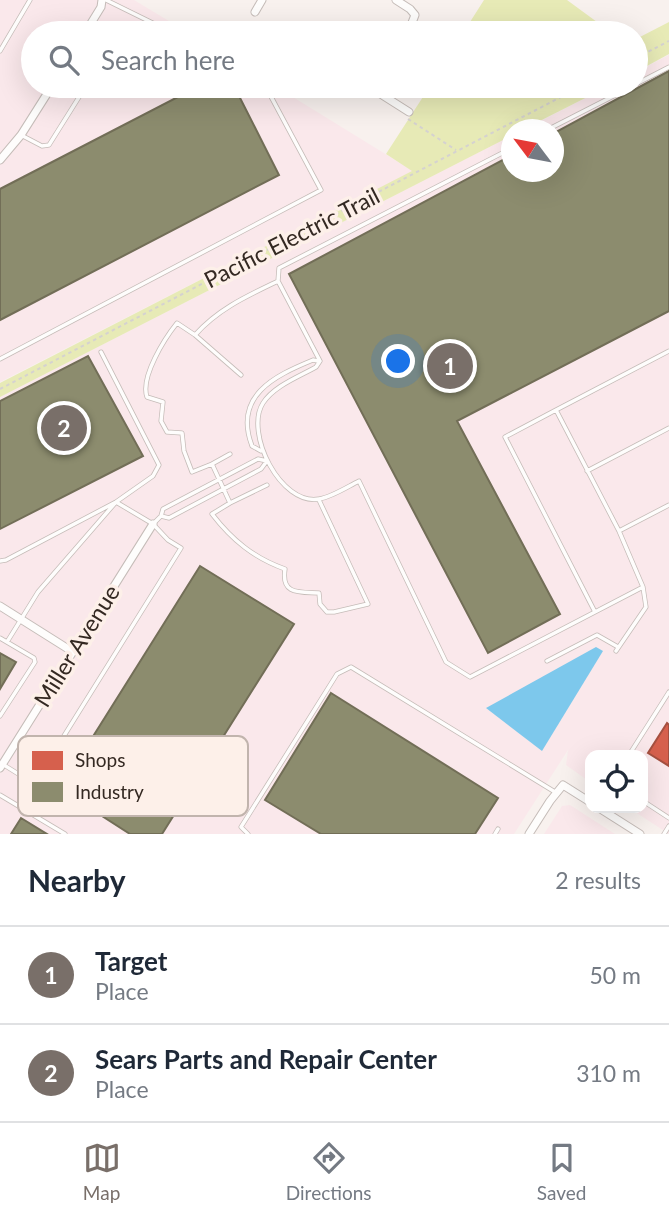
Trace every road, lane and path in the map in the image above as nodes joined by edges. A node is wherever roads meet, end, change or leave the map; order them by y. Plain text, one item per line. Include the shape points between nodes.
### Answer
1 (30, 0) edge
2 (104, 0) edge
3 (262, 0) edge
4 (396, 0) edge
5 (255, 12) dead end
6 (93, 21) edge
7 (145, 21) edge
8 (413, 21) edge
9 (669, 41) edge
10 (0, 51) edge
11 (648, 52) edge
12 (669, 67) edge
13 (648, 78) edge
14 (45, 98) edge
15 (78, 98) edge
16 (272, 98) edge
17 (386, 98) edge
18 (559, 98) edge
19 (609, 98) edge
20 (407, 114) joint
21 (564, 121) edge
22 (22, 135) junction
23 (457, 150) junction
24 (501, 154) edge
25 (0, 160) edge
26 (278, 281) junction
27 (195, 335) junction
28 (669, 351) edge
29 (101, 352) dead end
30 (0, 359) edge
31 (320, 362) junction
32 (241, 375) dead end
33 (0, 390) edge
34 (556, 410) junction
35 (669, 428) edge
36 (261, 451) junction
37 (230, 454) dead end
38 (267, 461) junction
39 (212, 464) junction
40 (587, 471) junction
41 (219, 479) junction
42 (267, 485) dead end
43 (224, 488) junction
44 (319, 499) junction
45 (116, 502) junction
46 (230, 503) junction
47 (669, 505) edge
48 (161, 516) junction
49 (153, 524) junction
50 (619, 531) junction
51 (0, 561) edge
52 (643, 587) junction
53 (0, 606) edge
54 (595, 612) junction
55 (22, 619) junction
56 (0, 638) edge
57 (7, 642) junction
58 (73, 652) junction
59 (547, 660) dead end
60 (669, 692) edge
61 (0, 716) edge
62 (20, 736) edge
63 (63, 736) edge
64 (18, 739) edge
65 (632, 750) edge
66 (1, 766) edge
67 (18, 775) edge
68 (557, 793) junction
69 (0, 795) edge
70 (585, 799) edge
71 (648, 804) edge
72 (18, 806) edge
73 (607, 813) edge
74 (35, 816) edge
75 (248, 816) edge
76 (248, 816) edge
77 (669, 818) edge
78 (669, 826) edge
79 (65, 834) edge
80 (247, 834) edge
81 (529, 834) edge
82 (640, 834) edge
83 (664, 834) edge

1 - 10 lane
2 - 6 street
2 - 7 lane
3 - 5 street
4 - 8 street via 415,15
9 - 11 path
12 - 13 lane
14 - 22 street
15 - 22 lane via 49,145
16 - 30 lane via 321,190
17 - 20 street
18 - 23 path, Pacific Electric Trail
19 - 21 lane
20 - 23 path
22 - 25 street
23 - 33 path, Pacific Electric Trail
24 - 26 lane via 283,264
26 - 27 lane via 231,304
26 - 31 lane
27 - 32 lane
27 - 39 lane via 177,323 152,365 145,391 147,397 163,402 163,427 182,433 192,472
28 - 34 lane
29 - 45 lane via 159,465 153,476
31 - 36 lane via 268,396 261,406 257,426
31 - 36 lane via 308,361 258,391 247,426 252,446
34 - 40 lane
34 - 54 lane via 505,437
35 - 40 lane
36 - 38 lane
37 - 39 lane
38 - 41 lane via 258,459
38 - 43 lane via 261,469
38 - 44 lane via 293,492
39 - 41 lane
40 - 50 lane
41 - 43 lane
41 - 48 lane via 163,509
42 - 46 lane
43 - 46 lane
43 - 48 lane via 169,518
44 - 46 lane via 368,604 327,612 319,593 288,588 285,569 248,551 212,514
44 - 54 lane via 359,481 446,662 470,677
45 - 49 lane
45 - 51 lane
45 - 55 lane via 38,592
47 - 50 lane
48 - 49 lane
49 - 58 street, Miller Avenue
49 - 63 lane via 181,548
50 - 52 lane
52 - 54 lane
52 - 59 lane via 646,607 617,649 597,635
53 - 55 street
55 - 57 lane
55 - 58 street
56 - 57 lane
57 - 61 lane via 35,662
58 - 62 street, Miller Avenue
60 - 65 lane
64 - 66 street, Miller Avenue
66 - 67 lane
68 - 70 street via 564,785
68 - 76 lane via 351,667 337,674
68 - 81 street
69 - 72 lane
71 - 77 lane
73 - 82 street
74 - 79 lane
75 - 80 lane via 241,827
78 - 83 lane

